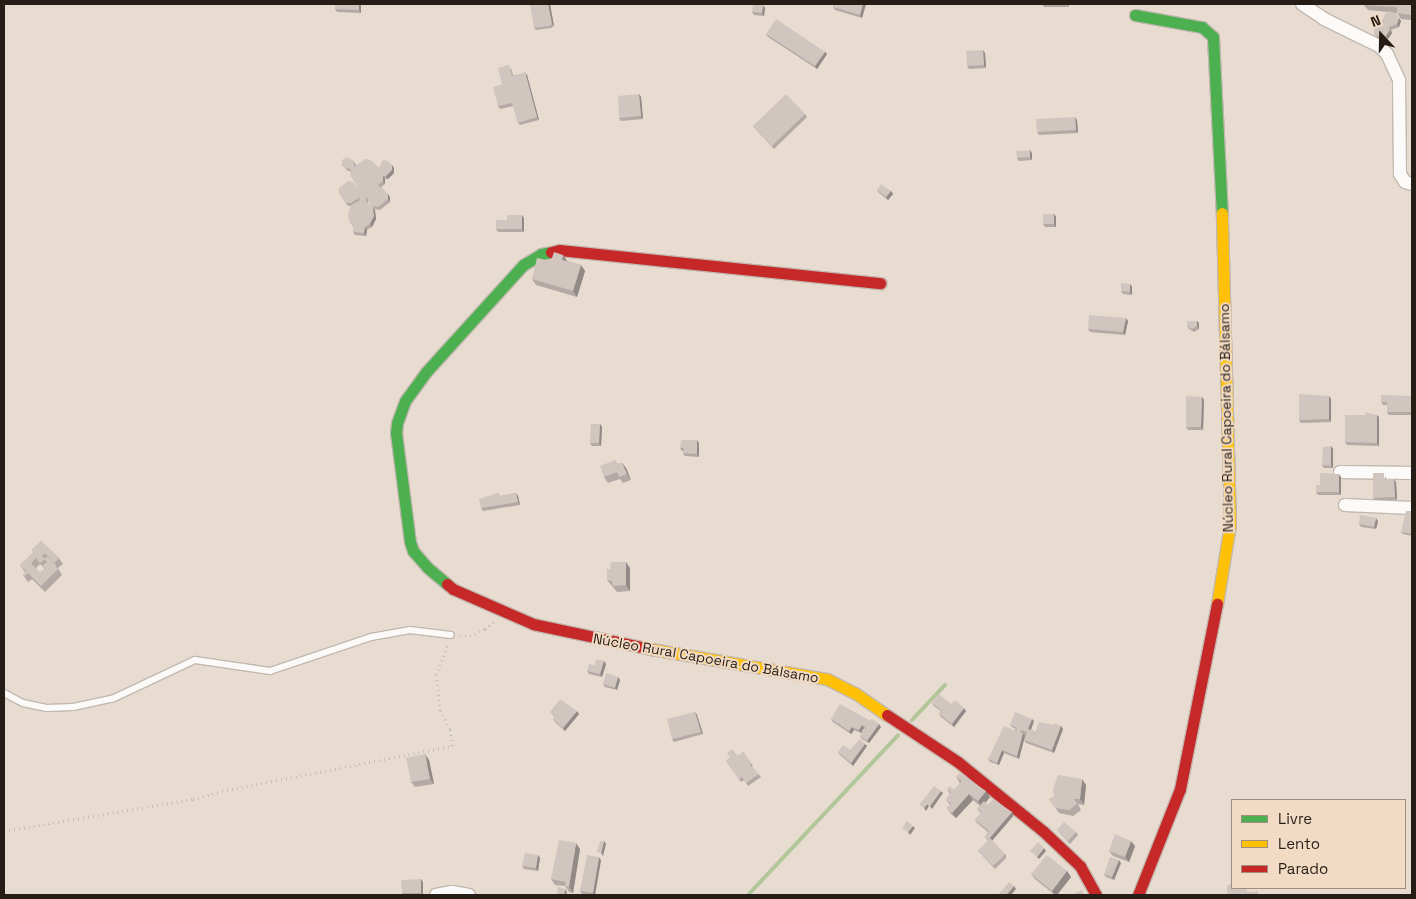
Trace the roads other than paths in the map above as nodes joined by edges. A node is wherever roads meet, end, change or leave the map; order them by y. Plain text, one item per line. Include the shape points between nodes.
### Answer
1 (1302, 4) edge
2 (1135, 15) dead end
3 (1412, 184) edge
4 (880, 283) dead end
5 (1340, 472) edge
6 (1412, 473) edge
7 (1345, 506) dead end
8 (1412, 508) edge
9 (451, 635) road end
10 (4, 693) edge
11 (436, 895) edge
12 (469, 895) edge
13 (1096, 895) edge
14 (1138, 895) edge

1 - 3 street via 1324,19 1379,46 1391,62 1399,80 1400,174 1405,182
2 - 14 street, Núcleo Rural Capoeira do Bálsamo via 1202,27 1213,37 1221,156 1230,524 1216,612 1180,789
4 - 13 street, Núcleo Rural Capoeira do Bálsamo via 560,250 541,254 522,265 413,388 400,412 396,433 407,533 413,551 453,589 533,624 687,657 827,679 869,701 958,762 1080,866
5 - 6 street
7 - 8 street
9 - 10 lane via 410,630 371,637 270,671 195,660 112,699 74,707 46,708 22,704
11 - 12 street via 452,892

